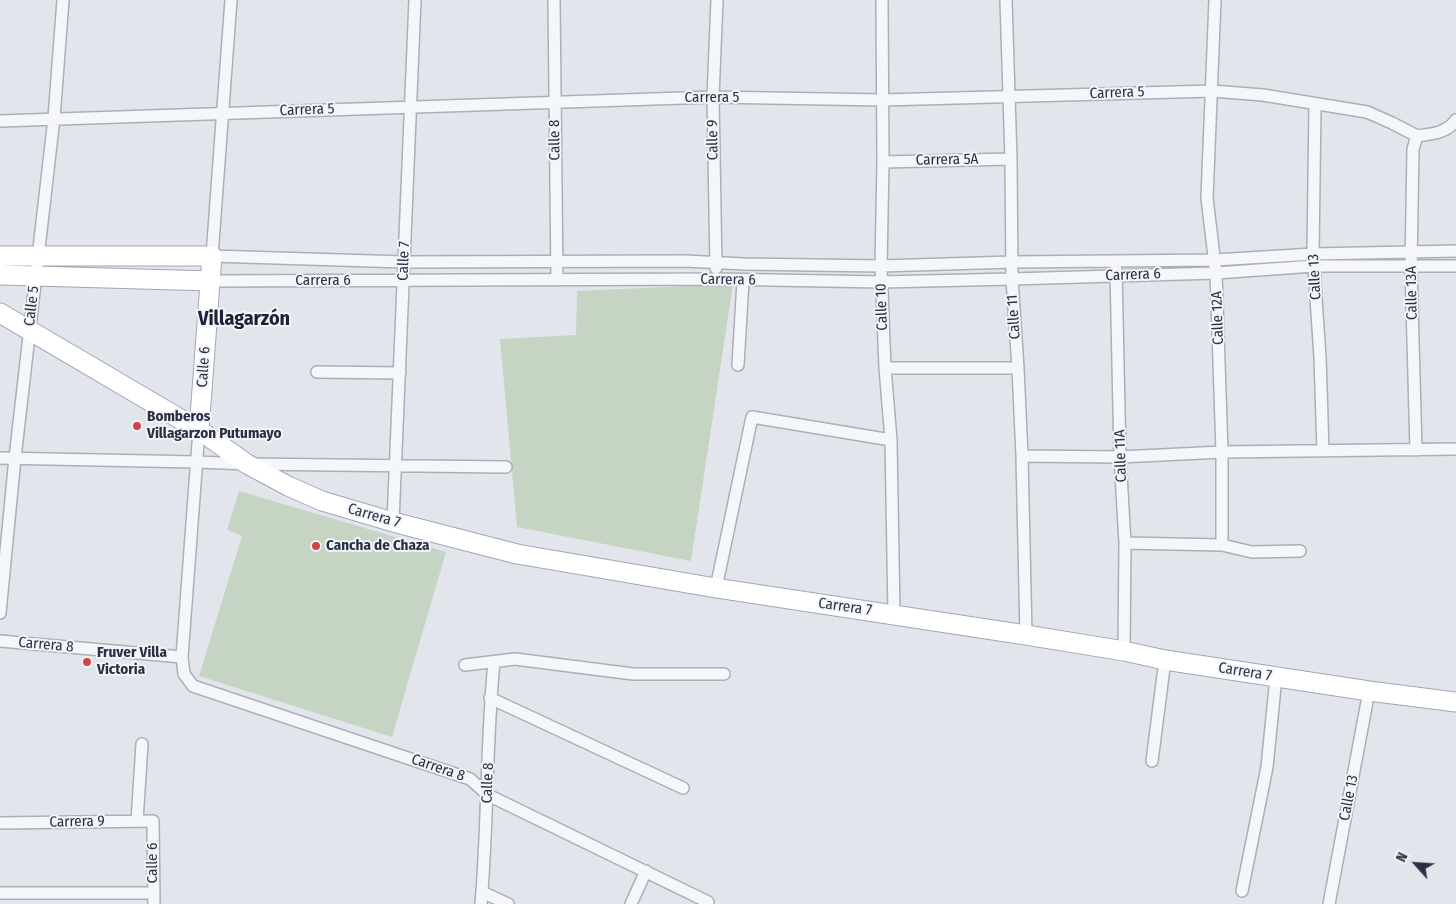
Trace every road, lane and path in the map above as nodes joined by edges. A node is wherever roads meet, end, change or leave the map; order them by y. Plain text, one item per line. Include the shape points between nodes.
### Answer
1 (63, 0) edge
2 (231, 0) edge
3 (415, 0) edge
4 (554, 0) edge
5 (717, 0) edge
6 (882, 0) edge
7 (1006, 0) edge
8 (1215, 0) edge
9 (1212, 91) junction
10 (713, 97) junction
11 (1009, 97) junction
12 (883, 100) junction
13 (555, 102) junction
14 (1315, 104) junction
15 (410, 107) junction
16 (224, 112) junction
17 (54, 118) junction
18 (1456, 120) edge
19 (0, 121) edge
20 (1417, 136) junction
21 (1011, 159) junction
22 (883, 162) junction
23 (1456, 250) edge
24 (1412, 251) junction
25 (0, 256) edge
26 (38, 256) junction
27 (212, 256) junction
28 (1215, 260) junction
29 (1314, 260) junction
30 (1115, 261) junction
31 (404, 262) junction
32 (556, 262) junction
33 (716, 262) junction
34 (1012, 262) junction
35 (881, 266) junction
36 (1456, 266) edge
37 (1411, 267) junction
38 (1216, 272) junction
39 (0, 275) edge
40 (35, 276) junction
41 (1116, 276) junction
42 (717, 279) junction
43 (403, 280) junction
44 (557, 280) junction
45 (1012, 280) junction
46 (210, 281) junction
47 (743, 281) junction
48 (881, 282) junction
49 (0, 312) edge
50 (30, 330) junction
51 (738, 365) dead end
52 (885, 368) junction
53 (1018, 368) junction
54 (317, 372) dead end
55 (400, 373) junction
56 (199, 430) junction
57 (891, 440) junction
58 (1456, 449) edge
59 (1416, 450) junction
60 (1323, 451) junction
61 (1222, 452) junction
62 (1022, 456) junction
63 (1120, 457) junction
64 (0, 458) edge
65 (15, 458) junction
66 (197, 462) junction
67 (247, 464) junction
68 (396, 466) junction
69 (506, 467) dead end
70 (393, 522) junction
71 (1125, 543) junction
72 (1222, 545) junction
73 (1300, 551) dead end
74 (716, 588) junction
75 (0, 613) edge
76 (894, 614) junction
77 (1026, 635) junction
78 (0, 641) edge
79 (1124, 651) junction
80 (182, 656) junction
81 (1165, 660) junction
82 (494, 662) junction
83 (465, 665) dead end
84 (184, 674) joint
85 (724, 674) dead end
86 (1276, 677) junction
87 (1369, 691) junction
88 (490, 698) junction
89 (1456, 702) edge
90 (142, 744) dead end
91 (1152, 761) dead end
92 (683, 788) dead end
93 (488, 795) junction
94 (137, 821) junction
95 (153, 821) joint
96 (0, 823) edge
97 (646, 871) junction
98 (1242, 890) dead end
99 (0, 893) edge
100 (154, 898) edge
101 (482, 898) edge
102 (708, 902) dead end
103 (508, 904) edge
104 (632, 904) edge
105 (1329, 904) edge

1 - 17 street, Calle 5
2 - 16 street, Calle 6
3 - 15 street, Calle 7
4 - 13 street, Calle 8
5 - 10 street, Calle 9
6 - 12 street, Calle 10
7 - 11 street, Calle 11
8 - 9 street, Calle 12A
9 - 11 street, Carrera 5
9 - 14 street, Carrera 5
9 - 28 street, Calle 12A via 1207,198
10 - 12 street, Carrera 5
10 - 13 street, Carrera 5
10 - 33 street, Calle 9
11 - 12 street, Carrera 5
11 - 21 street, Calle 11
12 - 22 street, Calle 10
13 - 15 street, Carrera 5
13 - 32 street, Calle 8
14 - 20 street, Carrera 5 via 1367,112
14 - 29 street, Calle 13
15 - 16 street, Carrera 5
15 - 31 street, Calle 7
16 - 17 street, Carrera 5
16 - 27 street, Calle 6
17 - 19 street, Carrera 5
17 - 26 street, Calle 5
18 - 20 street via 1440,132
20 - 24 street, Calle 13A via 1413,150
21 - 22 street, Carrera 5A
21 - 34 street, Calle 11
22 - 35 street, Calle 10
23 - 24 street, Carrera 6
24 - 29 street, Carrera 6
24 - 37 street, Calle 13A
25 - 26 main road, Carrera 6
26 - 27 main road, Carrera 6
26 - 40 street, Calle 5
27 - 31 street, Carrera 6
27 - 46 main road, Calle 6
28 - 29 street, Carrera 6
28 - 30 street, Carrera 6
28 - 38 street, Calle 12A
29 - 37 street, Carrera 6
29 - 38 street, Carrera 6
29 - 60 street, Calle 13
30 - 34 street, Carrera 6
30 - 41 street, Calle 11A
31 - 32 street, Carrera 6
31 - 43 street, Calle 7
32 - 33 street, Carrera 6
32 - 44 street, Calle 8
33 - 35 street, Carrera 6
33 - 42 street, Calle 9
34 - 35 street, Carrera 6
34 - 45 street, Calle 11
35 - 48 street, Calle 10
36 - 37 street, Carrera 6
37 - 59 street, Calle 13A
38 - 41 street, Carrera 6
38 - 61 street, Calle 12A
39 - 40 main road, Carrera 6
40 - 46 main road, Carrera 6
40 - 50 street, Calle 5
41 - 45 street, Carrera 6
41 - 63 street, Calle 11A
42 - 44 street, Carrera 6
42 - 47 street, Carrera 6
43 - 44 street, Carrera 6
43 - 46 street, Carrera 6
43 - 55 street, Calle 7
45 - 48 street, Carrera 6
45 - 53 street, Calle 11
46 - 56 main road, Calle 6
47 - 48 street, Carrera 6
47 - 51 street
48 - 52 street, Calle 10
49 - 50 main road, Carrera 7
50 - 56 main road, Carrera 7
50 - 65 street, Calle 5
52 - 53 street
52 - 57 street, Calle 10
53 - 62 street, Calle 11
54 - 55 street
55 - 68 street, Calle 7
56 - 66 street, Calle 6
56 - 67 main road, Carrera 7
57 - 74 street via 752,417
57 - 76 street, Calle 10
58 - 59 street
59 - 60 street
60 - 61 street
61 - 63 street
61 - 72 street, Calle 12A
62 - 63 street
62 - 77 street, Calle 11
63 - 71 street, Calle 11A
64 - 65 street, Carrera 7
65 - 66 street, Carrera 7
65 - 75 street, Calle 5
66 - 67 street, Carrera 7
66 - 80 street, Calle 6
67 - 68 street, Carrera 7
67 - 70 main road, Carrera 7 via 322,501
68 - 69 street, Carrera 7
68 - 70 street, Calle 7
70 - 74 main road, Carrera 7 via 517,554
71 - 72 street
71 - 79 street, Calle 11A
72 - 73 street via 1252,552
74 - 76 main road, Carrera 7
76 - 77 main road, Carrera 7
77 - 79 main road, Carrera 7
78 - 80 street, Carrera 8
79 - 81 main road, Carrera 7
80 - 84 street, Calle 6
81 - 86 main road, Carrera 7
81 - 91 street
82 - 83 street
82 - 85 street via 515,659 633,674
82 - 88 street, Calle 8
84 - 93 street, Carrera 8 via 193,686 470,779
86 - 87 main road, Carrera 7
86 - 98 street via 1267,767
87 - 89 main road, Carrera 7
87 - 105 street, Calle 13
88 - 92 street
88 - 93 street, Calle 8
90 - 94 street
93 - 97 street, Carrera 8
93 - 101 street, Calle 8
94 - 95 street, Carrera 9
94 - 96 street, Carrera 9
95 - 100 street, Calle 6
97 - 102 street, Carrera 8
97 - 104 street
99 - 100 street
101 - 103 street

